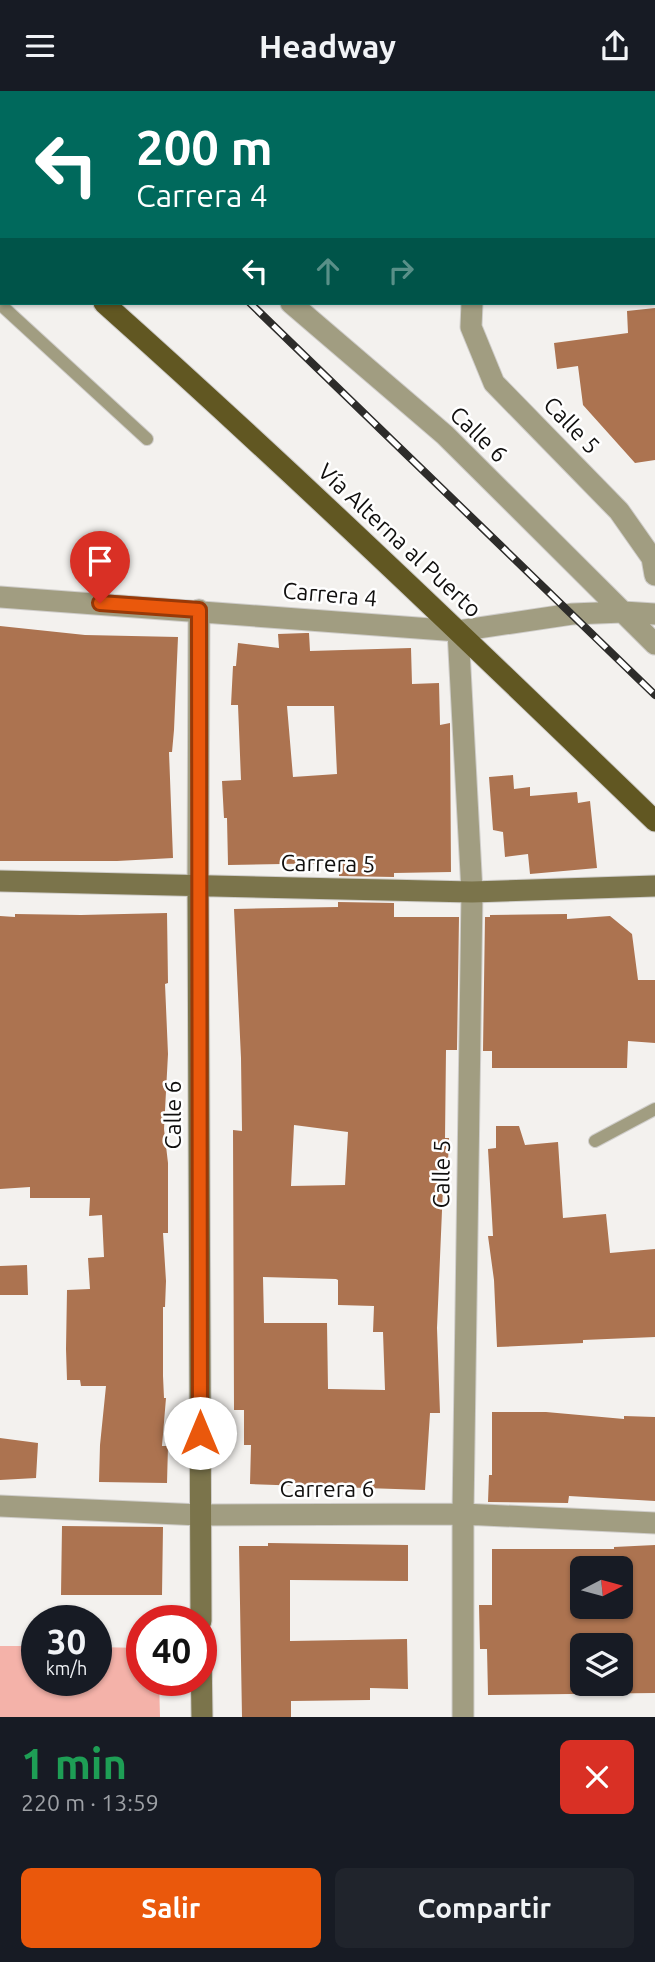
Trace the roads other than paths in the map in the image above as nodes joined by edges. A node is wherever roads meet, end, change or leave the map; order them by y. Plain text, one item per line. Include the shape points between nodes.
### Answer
1 (1, 305) edge
2 (106, 305) edge
3 (293, 305) edge
4 (472, 305) edge
5 (147, 439) dead end
6 (655, 575) edge
7 (0, 597) edge
8 (199, 610) junction
9 (623, 612) junction
10 (655, 614) edge
11 (458, 631) junction
12 (655, 644) edge
13 (655, 821) edge
14 (0, 881) edge
15 (655, 886) edge
16 (198, 887) junction
17 (472, 892) junction
18 (655, 1109) edge
19 (595, 1141) dead end
20 (0, 1506) edge
21 (463, 1514) junction
22 (200, 1515) junction
23 (655, 1523) edge
24 (201, 1605) edge
25 (202, 1696) edge
26 (202, 1717) edge
27 (463, 1717) edge

1 - 5 lane
2 - 11 main road, Vía Alterna al Puerto
3 - 9 street, Calle 6 via 445,435
4 - 6 street, Calle 5 via 471,327 494,383 620,511 652,558
7 - 8 street, Carrera 4
8 - 11 street, Carrera 4
8 - 16 street, Calle 6
9 - 10 street, Carrera 4
9 - 11 street, Carrera 4 via 572,614
9 - 12 street, Calle 6
11 - 13 main road, Vía Alterna al Puerto
11 - 17 street, Calle 5
14 - 16 street, Carrera 5
15 - 17 street, Carrera 5
16 - 17 street, Carrera 5
16 - 22 street, Calle 6
17 - 21 street, Calle 5
18 - 19 lane
20 - 22 street, Carrera 6
21 - 22 street, Carrera 6
21 - 23 street, Carrera 6
21 - 27 street, Calle 5
22 - 24 street, Calle 6
25 - 26 street

